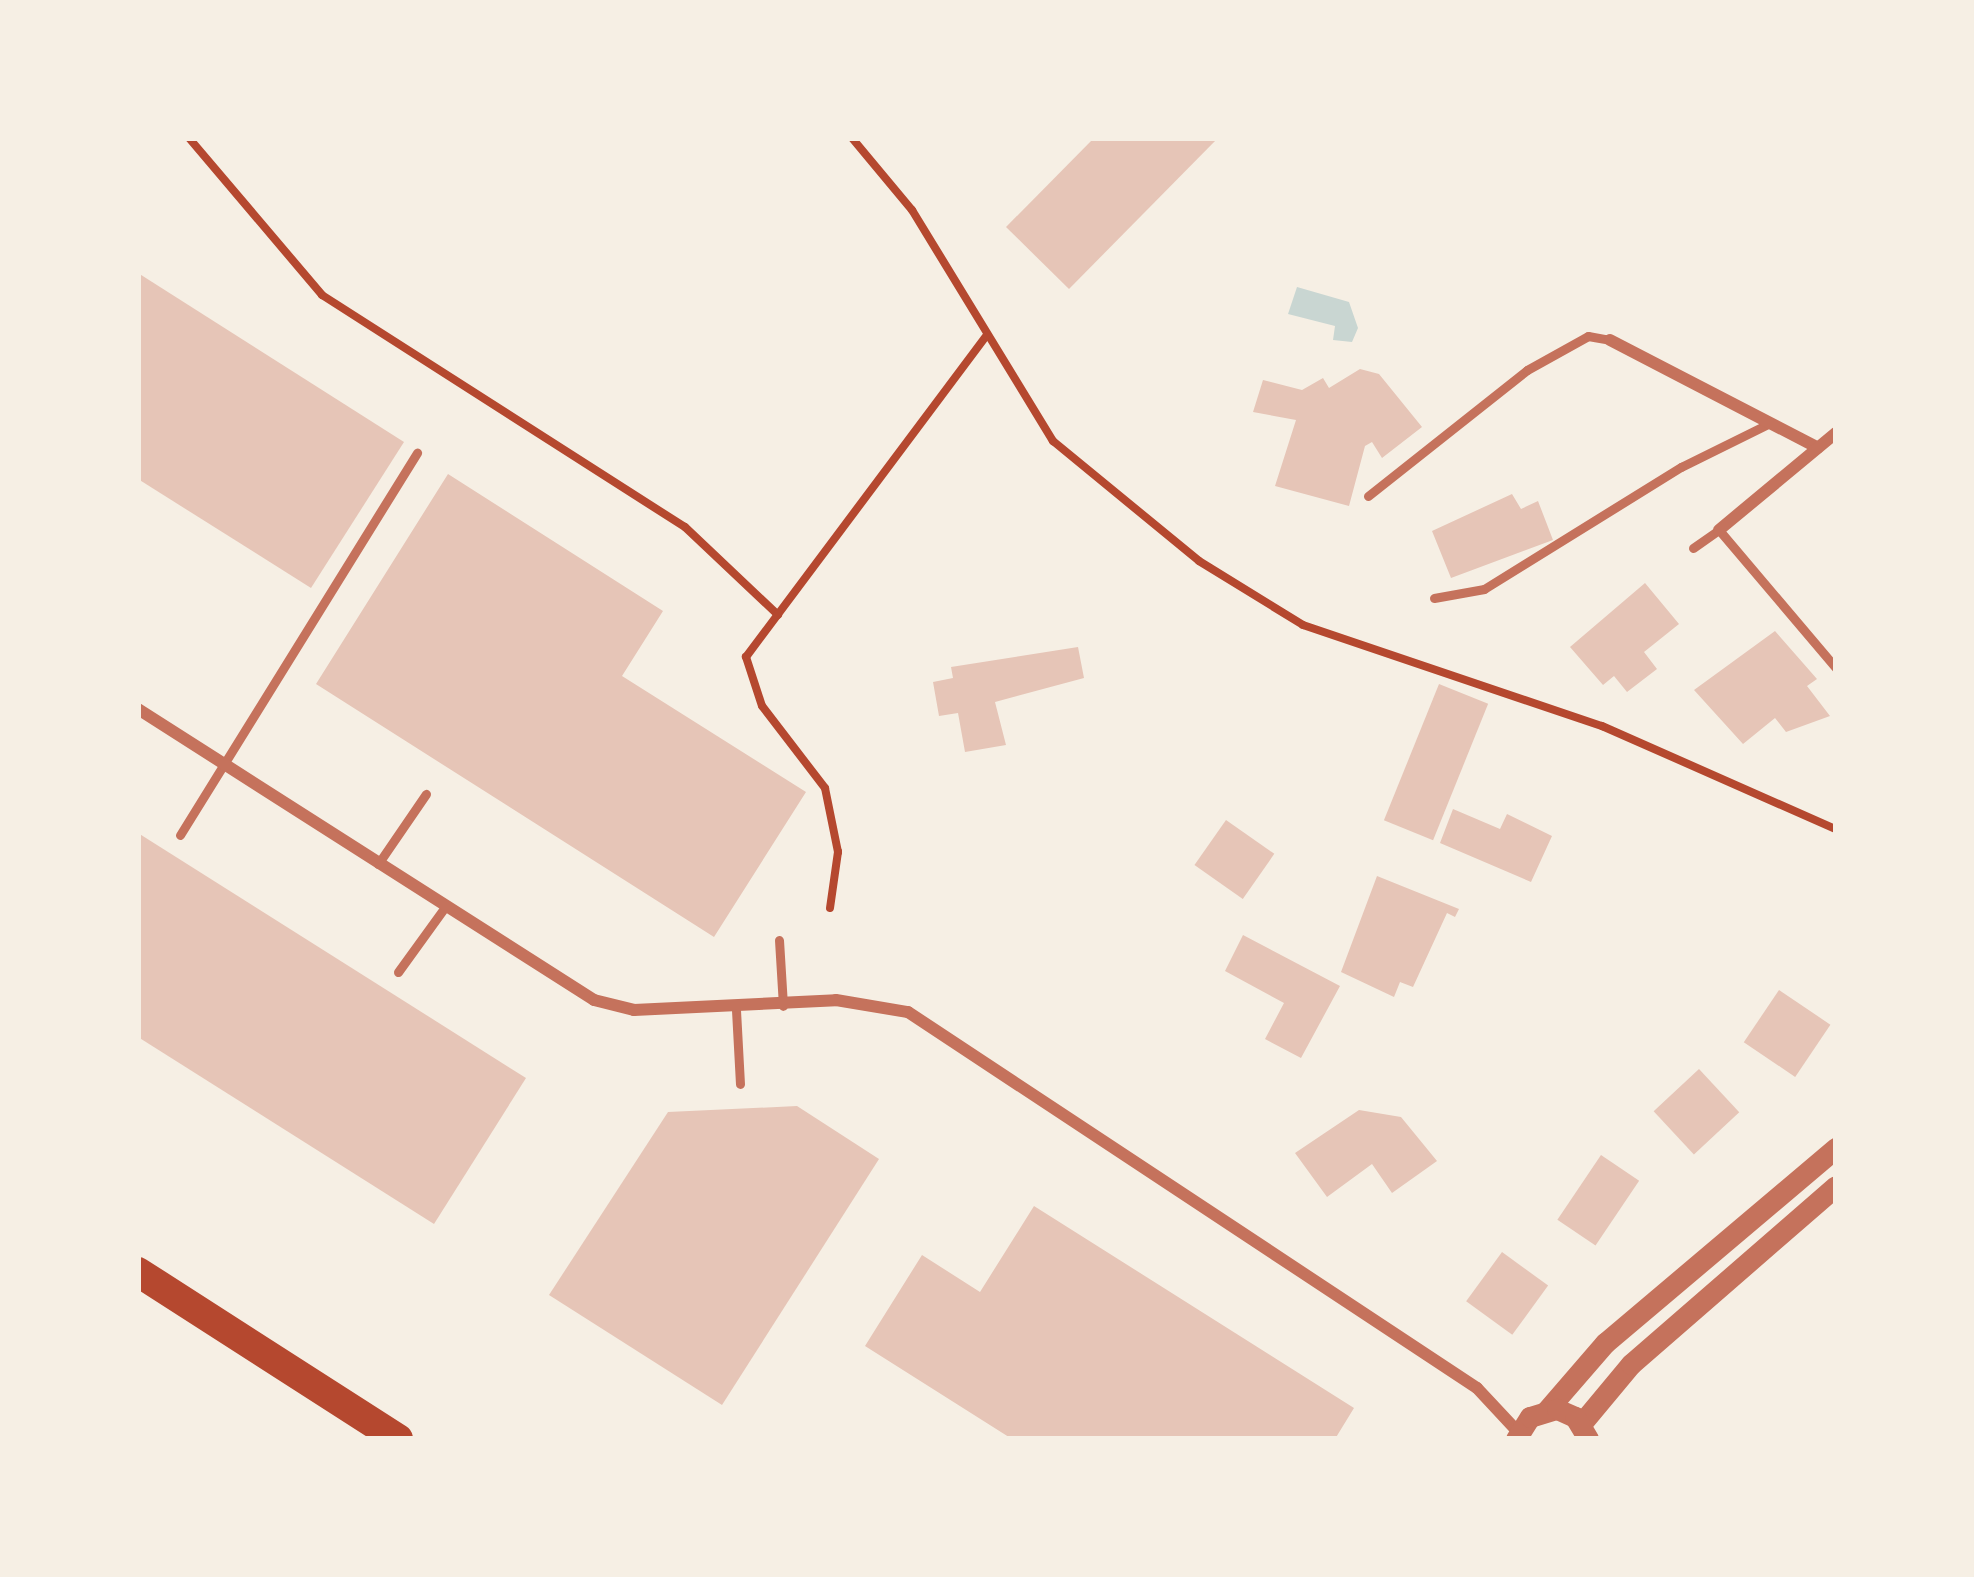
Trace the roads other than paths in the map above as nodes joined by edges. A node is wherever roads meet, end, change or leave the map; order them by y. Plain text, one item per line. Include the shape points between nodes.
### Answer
1 (1610, 340) joint
2 (1768, 424) junction
3 (1836, 433) edge
4 (1818, 448) junction
5 (418, 452) dead end
6 (1368, 496) dead end
7 (1719, 530) junction
8 (1693, 548) dead end
9 (1434, 598) dead end
10 (1836, 668) edge
11 (138, 709) edge
12 (226, 765) junction
13 (426, 794) dead end
14 (180, 836) dead end
15 (378, 864) junction
16 (445, 907) junction
17 (779, 940) dead end
18 (398, 972) dead end
19 (782, 1006) junction
20 (736, 1010) junction
21 (740, 1084) dead end
22 (1836, 1148) edge
23 (1836, 1186) edge
24 (138, 1272) edge
25 (1547, 1409) junction
26 (1585, 1431) edge
27 (1517, 1435) edge
28 (398, 1439) edge

1 - 2 street
1 - 6 lane via 1588,336 1527,370
2 - 4 street
2 - 9 lane via 1682,467 1484,589
3 - 4 street
4 - 7 street
5 - 12 lane
7 - 8 lane
7 - 10 lane
11 - 12 street
12 - 14 lane
12 - 15 street
13 - 15 lane
15 - 16 street
16 - 18 lane
16 - 20 street via 594,1000 634,1010
17 - 19 lane
19 - 20 street
19 - 27 street via 836,1000 908,1012 1478,1388
20 - 21 lane
22 - 25 street via 1604,1342
23 - 26 street via 1631,1364
24 - 28 main road
25 - 26 street
25 - 27 street

